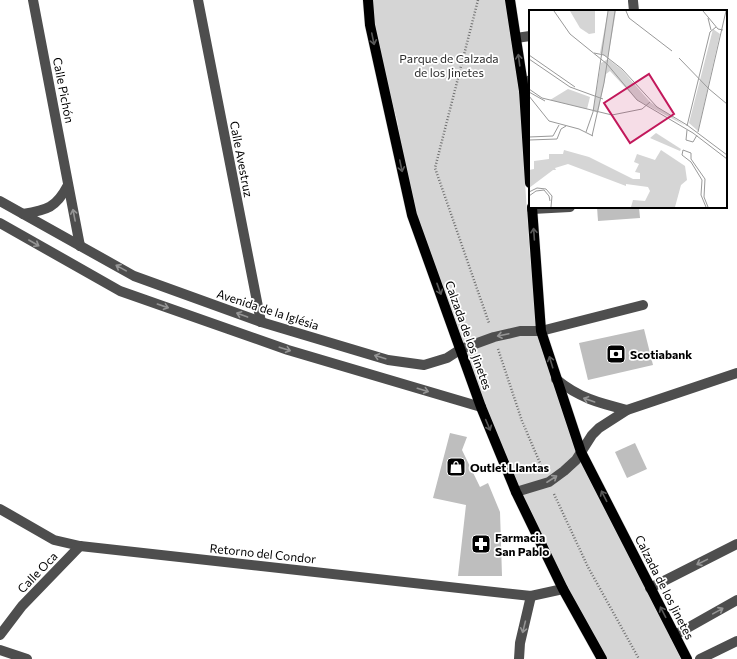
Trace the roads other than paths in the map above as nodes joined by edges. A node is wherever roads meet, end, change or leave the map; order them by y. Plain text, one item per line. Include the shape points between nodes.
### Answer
1 (33, 0) edge
2 (198, 0) edge
3 (368, 0) edge
4 (510, 0) edge
5 (529, 36) edge
6 (516, 38) junction
7 (529, 82) edge
8 (524, 91) junction
9 (529, 168) edge
10 (68, 185) junction
11 (0, 201) edge
12 (532, 208) edge
13 (23, 214) junction
14 (0, 223) edge
15 (80, 246) junction
16 (643, 305) dead end
17 (261, 322) junction
18 (541, 331) junction
19 (461, 349) junction
20 (737, 373) edge
21 (556, 379) junction
22 (481, 407) junction
23 (627, 410) junction
24 (581, 452) junction
25 (516, 492) junction
26 (0, 509) edge
27 (737, 544) edge
28 (80, 546) junction
29 (650, 588) junction
30 (563, 589) junction
31 (531, 596) junction
32 (737, 600) edge
33 (0, 635) edge
34 (675, 635) junction
35 (737, 641) edge
36 (0, 650) edge
37 (706, 658) edge
38 (27, 659) edge
39 (519, 659) edge
40 (602, 659) edge
41 (687, 659) edge

1 - 10 street, Calle Pichón
2 - 17 street, Calle Avestruz
3 -> 19 main road, Calzada de los Jinetes via 370,25 412,215
4 - 6 main road
5 - 6 street
8 -> 6 main road
7 - 8 street
8 - 9 main road
10 - 13 street via 62,197 53,206
15 -> 10 street, Calle Pichón
11 - 13 street, Avenida de la Iglésia
18 -> 12 main road, Calzada de los Jinetes
13 - 15 street, Avenida de la Iglésia
14 -> 22 street via 120,291 288,350
17 -> 15 street, Avenida de la Iglésia via 134,276
16 - 18 street, Avenida de la Iglésia
19 -> 17 street, Avenida de la Iglésia via 447,358 424,365 388,360
18 -> 19 street, Avenida de la Iglésia via 520,331
21 -> 18 main road, Calzada de los Jinetes
19 - 22 main road, Calzada de los Jinetes
20 - 23 street
23 -> 21 street via 582,397
21 - 24 main road, Calzada de los Jinetes
22 -> 25 main road, Calzada de los Jinetes
23 - 24 street via 599,428
25 -> 24 street via 549,482 576,460
29 -> 24 main road, Calzada de los Jinetes
25 - 30 main road, Calzada de los Jinetes
26 - 28 street, Retorno del Condor via 54,540
27 -> 29 street
28 - 31 street, Retorno del Condor
28 - 33 street, Calle Oca via 22,606
34 -> 29 main road, Calzada de los Jinetes
30 - 31 street, Retorno del Condor
30 - 40 main road, Calzada de los Jinetes
31 -> 39 street via 520,642
34 -> 32 street
34 - 41 main road, Calzada de los Jinetes
35 - 37 street
36 - 38 street

